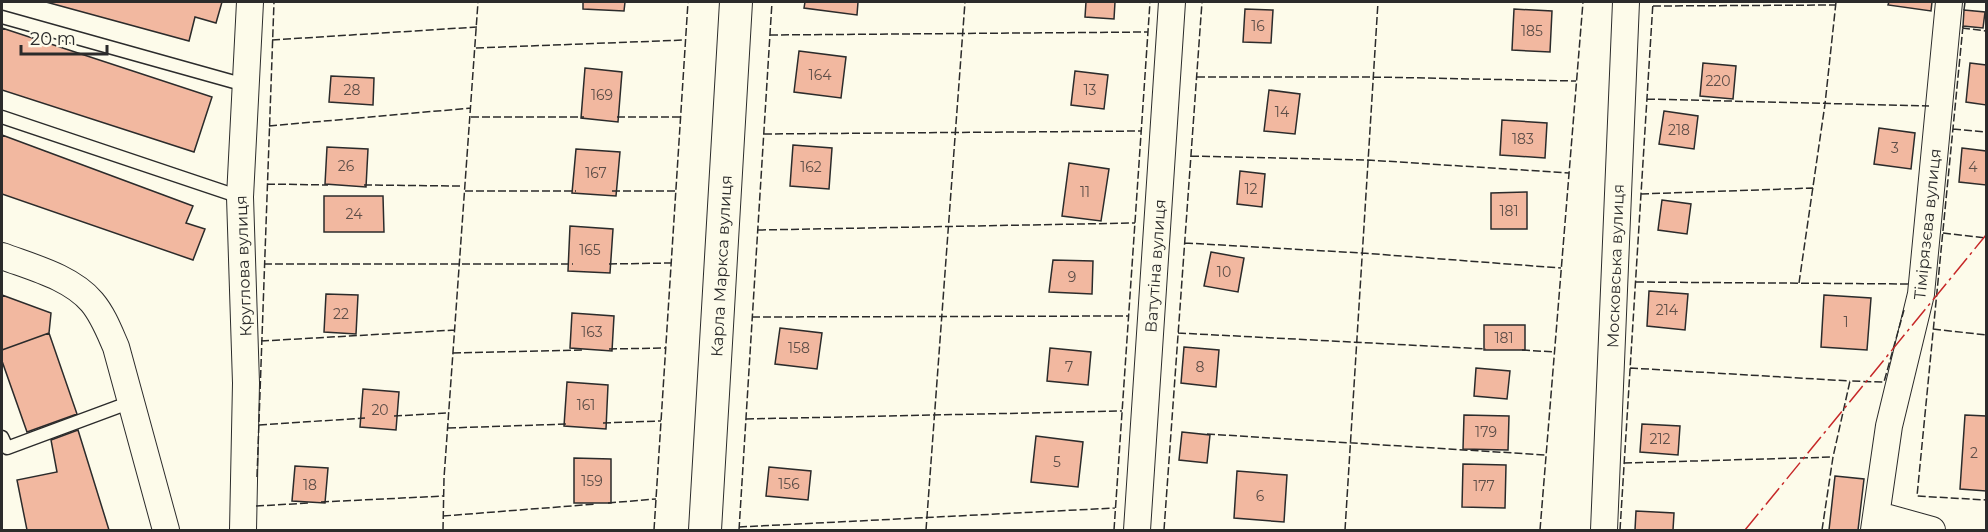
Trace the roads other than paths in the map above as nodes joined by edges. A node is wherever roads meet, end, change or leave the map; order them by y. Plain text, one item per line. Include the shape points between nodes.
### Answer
1 (250, 2) edge
2 (736, 2) edge
3 (1172, 2) edge
4 (1626, 2) edge
5 (1949, 2) edge
6 (2, 17) edge
7 (245, 85) junction
8 (2, 117) edge
9 (240, 197) junction
10 (2, 256) edge
11 (131, 402) junction
12 (2, 437) edge
13 (1876, 523) edge
14 (166, 531) edge
15 (243, 531) edge
16 (705, 531) edge
17 (1137, 531) edge
18 (1604, 531) edge
19 (1932, 531) edge

1 - 7 street, Круглова вулиця
2 - 16 street, Карла Маркса вулиця
3 - 17 street, Ватутіна вулиця
4 - 18 street, Московська вулиця
5 - 13 street, Тімірязєва вулиця via 1921,294 1889,426
6 - 7 lane
7 - 9 street, Круглова вулиця
8 - 9 lane
9 - 15 street, Круглова вулиця via 246,383
10 - 11 street via 70,284 91,301 106,322 116,347
11 - 12 lane via 7,448
11 - 14 street
13 - 19 street

